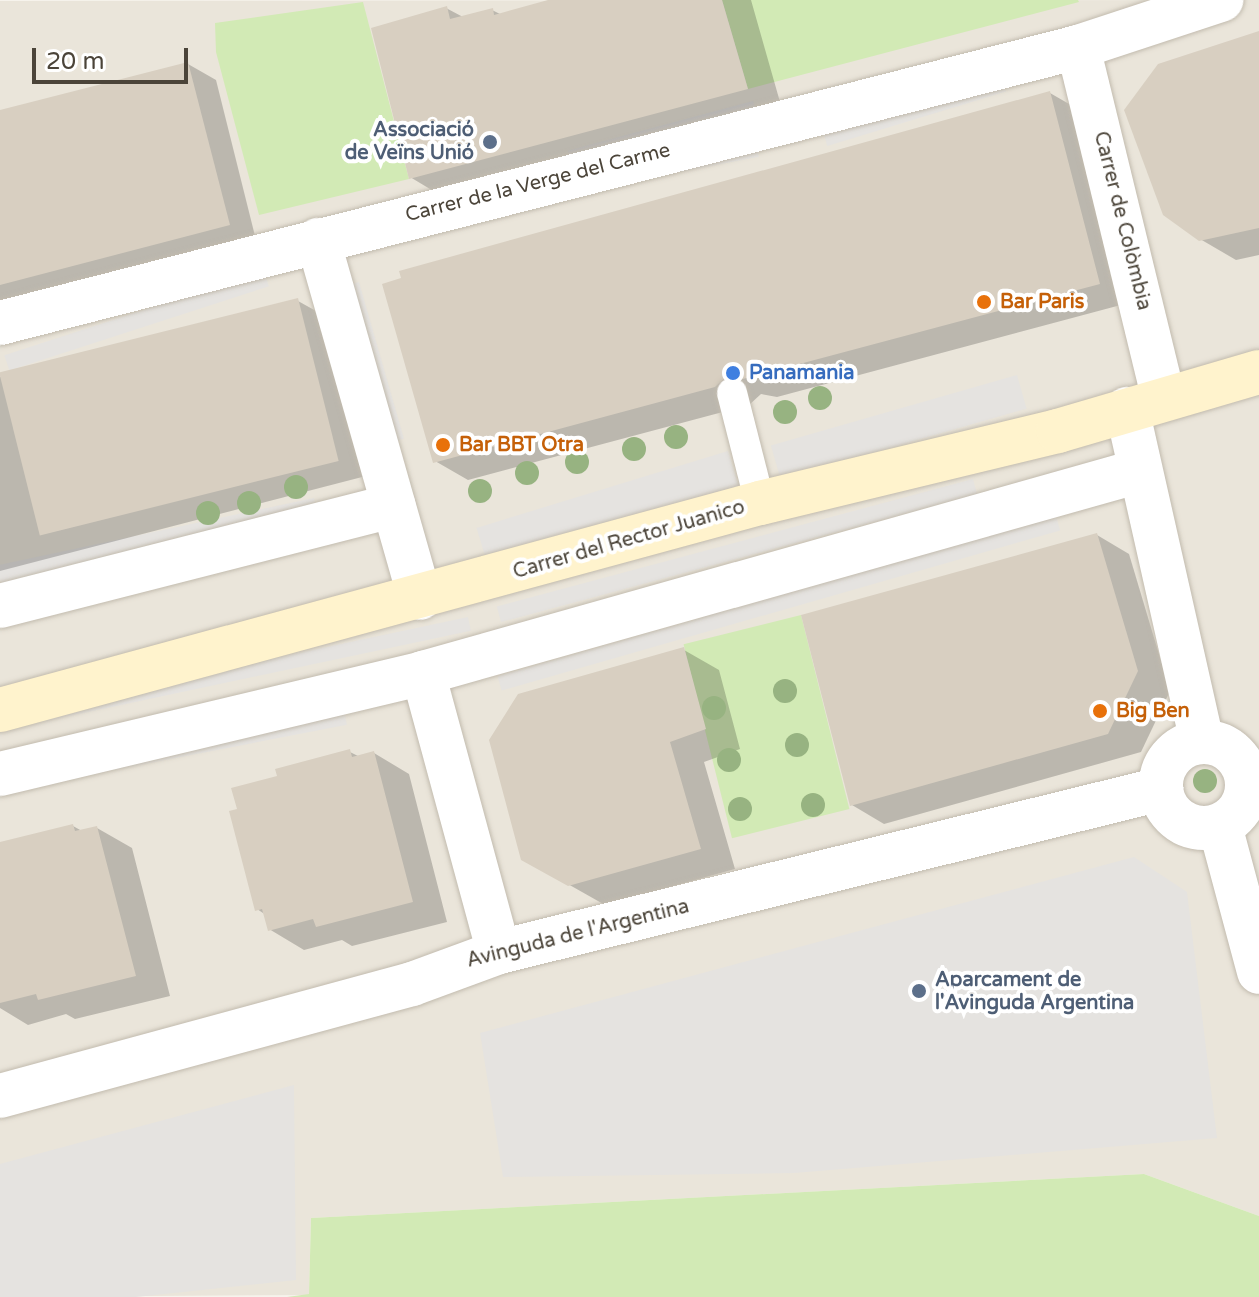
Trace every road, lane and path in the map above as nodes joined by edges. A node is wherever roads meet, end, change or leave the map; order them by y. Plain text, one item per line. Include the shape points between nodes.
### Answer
1 (1221, 0) edge
2 (1078, 47) junction
3 (318, 240) junction
4 (0, 323) edge
5 (1259, 372) edge
6 (732, 393) dead end
7 (1145, 402) junction
8 (1139, 471) junction
9 (760, 503) junction
10 (393, 506) junction
11 (420, 598) junction
12 (0, 606) edge
13 (423, 673) junction
14 (0, 710) edge
15 (1232, 749) edge
16 (0, 774) edge
17 (1161, 789) junction
18 (1220, 826) junction
19 (499, 952) junction
20 (1259, 972) edge
21 (0, 1096) edge

1 - 2 street, Carrer de la Verge del Carme
2 - 3 street, Carrer de la Verge del Carme
2 - 7 street, Carrer de Colòmbia
3 - 4 street, Carrer de la Verge del Carme
3 - 10 street
5 - 7 main road, Carrer del Rector Juanico
6 - 9 lane
7 - 8 street, Carrer de Colòmbia
7 - 9 main road, Carrer del Rector Juanico via 1058,431
8 - 13 street
8 - 15 street, Carrer de Colòmbia
9 - 11 main road, Carrer del Rector Juanico
10 - 11 street
10 - 12 street
11 - 14 main road, Carrer del Rector Juanico
13 - 16 street
13 - 19 street
15 - 17 street via 1173,754
15 - 18 street via 1248,779 1247,793 1242,807
17 - 18 street via 1181,822
17 - 19 street, Avinguda de l'Argentina
18 - 20 street
19 - 21 street, Avinguda de l'Argentina via 398,989

